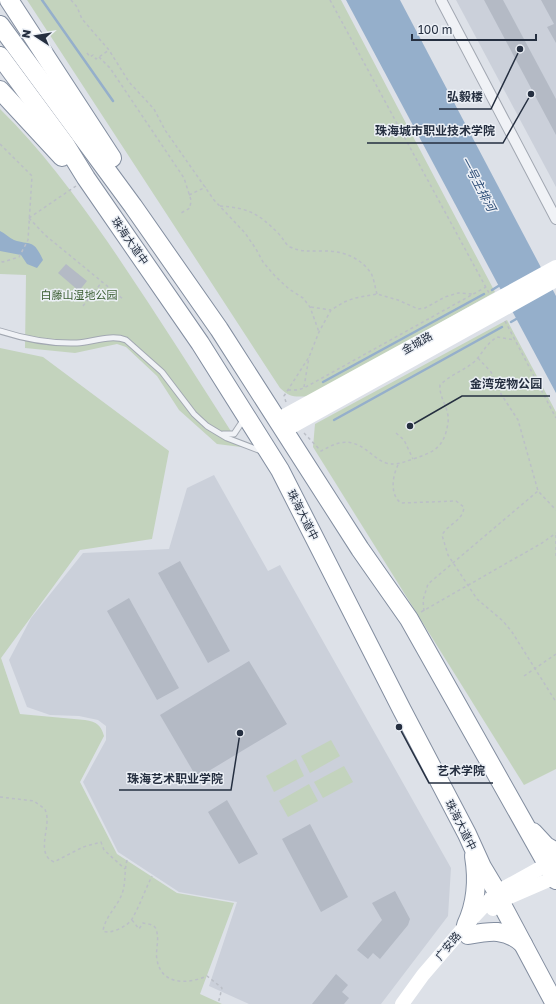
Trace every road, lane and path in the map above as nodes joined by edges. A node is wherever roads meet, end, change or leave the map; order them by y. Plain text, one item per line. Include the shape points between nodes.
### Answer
1 (10, 0) edge
2 (71, 0) edge
3 (330, 0) edge
4 (441, 0) edge
5 (0, 24) edge
6 (109, 50) junction
7 (87, 53) dead end
8 (0, 56) edge
9 (99, 57) junction
10 (0, 90) edge
11 (0, 144) edge
12 (86, 178) junction
13 (206, 186) junction
14 (189, 195) junction
15 (133, 206) junction
16 (220, 206) junction
17 (181, 212) dead end
18 (29, 218) junction
19 (556, 218) edge
20 (0, 261) edge
21 (552, 276) edge
22 (102, 282) junction
23 (486, 287) junction
24 (464, 293) junction
25 (377, 294) junction
26 (473, 294) junction
27 (468, 297) junction
28 (123, 299) dead end
29 (501, 304) junction
30 (83, 306) dead end
31 (310, 307) junction
32 (331, 310) junction
33 (0, 331) edge
34 (319, 332) junction
35 (515, 340) junction
36 (309, 357) junction
37 (478, 358) junction
38 (304, 388) junction
39 (288, 390) junction
40 (284, 396) dead end
41 (246, 414) junction
42 (556, 418) edge
43 (286, 425) junction
44 (396, 433) dead end
45 (220, 434) junction
46 (271, 455) junction
47 (413, 459) junction
48 (398, 465) junction
49 (538, 491) junction
50 (556, 510) edge
51 (556, 534) edge
52 (556, 559) edge
53 (453, 563) junction
54 (468, 586) junction
55 (419, 613) junction
56 (556, 654) edge
57 (536, 669) junction
58 (524, 676) dead end
59 (556, 702) edge
60 (0, 797) edge
61 (467, 834) junction
62 (127, 860) dead end
63 (125, 869) junction
64 (554, 869) edge
65 (152, 876) dead end
66 (499, 897) junction
67 (132, 920) junction
68 (467, 930) junction
69 (525, 946) junction
70 (218, 1004) edge
71 (402, 1004) edge
72 (413, 1004) edge
73 (555, 1004) edge

1 - 15 highway via 110,155
2 - 6 path via 82,19
3 - 23 path
4 - 19 street
5 - 15 highway, 珠海大道中
6 - 9 path
6 - 13 path via 129,82 154,109 165,130
7 - 9 path via 90,58 93,55 96,59
8 - 12 highway, 珠海大道中 via 65,144
9 - 14 path via 110,68 175,163 184,178
10 - 12 highway via 67,164
11 - 18 path via 32,176
12 - 18 path
12 - 41 highway, 珠海大道中
13 - 14 path
13 - 16 path
14 - 17 path via 190,208
15 - 43 highway, 珠海大道中
16 - 25 path via 246,209 257,214 288,246 296,250 346,253 372,274
16 - 31 path via 244,233 262,262
18 - 20 path via 28,240 19,257
18 - 22 path via 45,235
21 - 29 street, 金城路
22 - 28 path
22 - 30 path
23 - 26 path
23 - 29 path
24 - 25 path via 445,297 418,309
24 - 26 path
24 - 27 path
25 - 32 path via 355,298
26 - 27 path
27 - 38 path
29 - 35 path
29 - 43 street, 金城路
29 - 43 street, 金城路
31 - 32 path
31 - 34 path
32 - 34 path
33 - 45 lane via 27,340 52,342 77,343 119,337 126,340 162,372 194,414
34 - 36 path
35 - 37 path via 497,337 487,344
35 - 42 path
36 - 38 path
36 - 39 path
37 - 47 path via 440,385 449,415 444,437 433,453
37 - 49 path via 491,372 501,394 518,420
38 - 39 path
39 - 40 path
41 - 45 lane via 234,434
41 - 46 highway, 珠海大道中
43 - 48 path via 321,451 334,444 353,443 365,448 385,463
43 - 55 highway, 珠海大道中 via 360,549
44 - 47 path via 404,440
45 - 46 lane
46 - 61 highway, 珠海大道中
47 - 48 path
48 - 53 path via 393,478 394,494 401,503 456,501 464,507 461,517 442,535 442,543
49 - 50 path
49 - 53 path
51 - 52 path
51 - 54 path
53 - 54 path
53 - 55 path via 428,584
54 - 55 path
54 - 57 path via 484,606 503,621
55 - 64 highway, 珠海大道中 via 514,808 546,846
56 - 57 path
57 - 58 path
57 - 59 path
60 - 63 path via 34,801 45,809 45,848 46,856 50,860 54,862 83,847 101,842 104,850
61 - 66 highway, 珠海大道中
61 - 68 highway via 476,866 476,889
62 - 63 path
63 - 67 path via 122,894 102,931 114,931
64 - 66 street, 广安路
65 - 67 path
66 - 68 street, 广安路
66 - 69 highway, 珠海大道中
67 - 70 path via 139,930 143,923 156,928 157,959 164,974 178,982 194,981 207,976 222,988
68 - 69 highway via 501,932 516,937
68 - 71 street, 广安路 via 423,975
68 - 72 street, 广安路
69 - 73 highway, 珠海大道中

